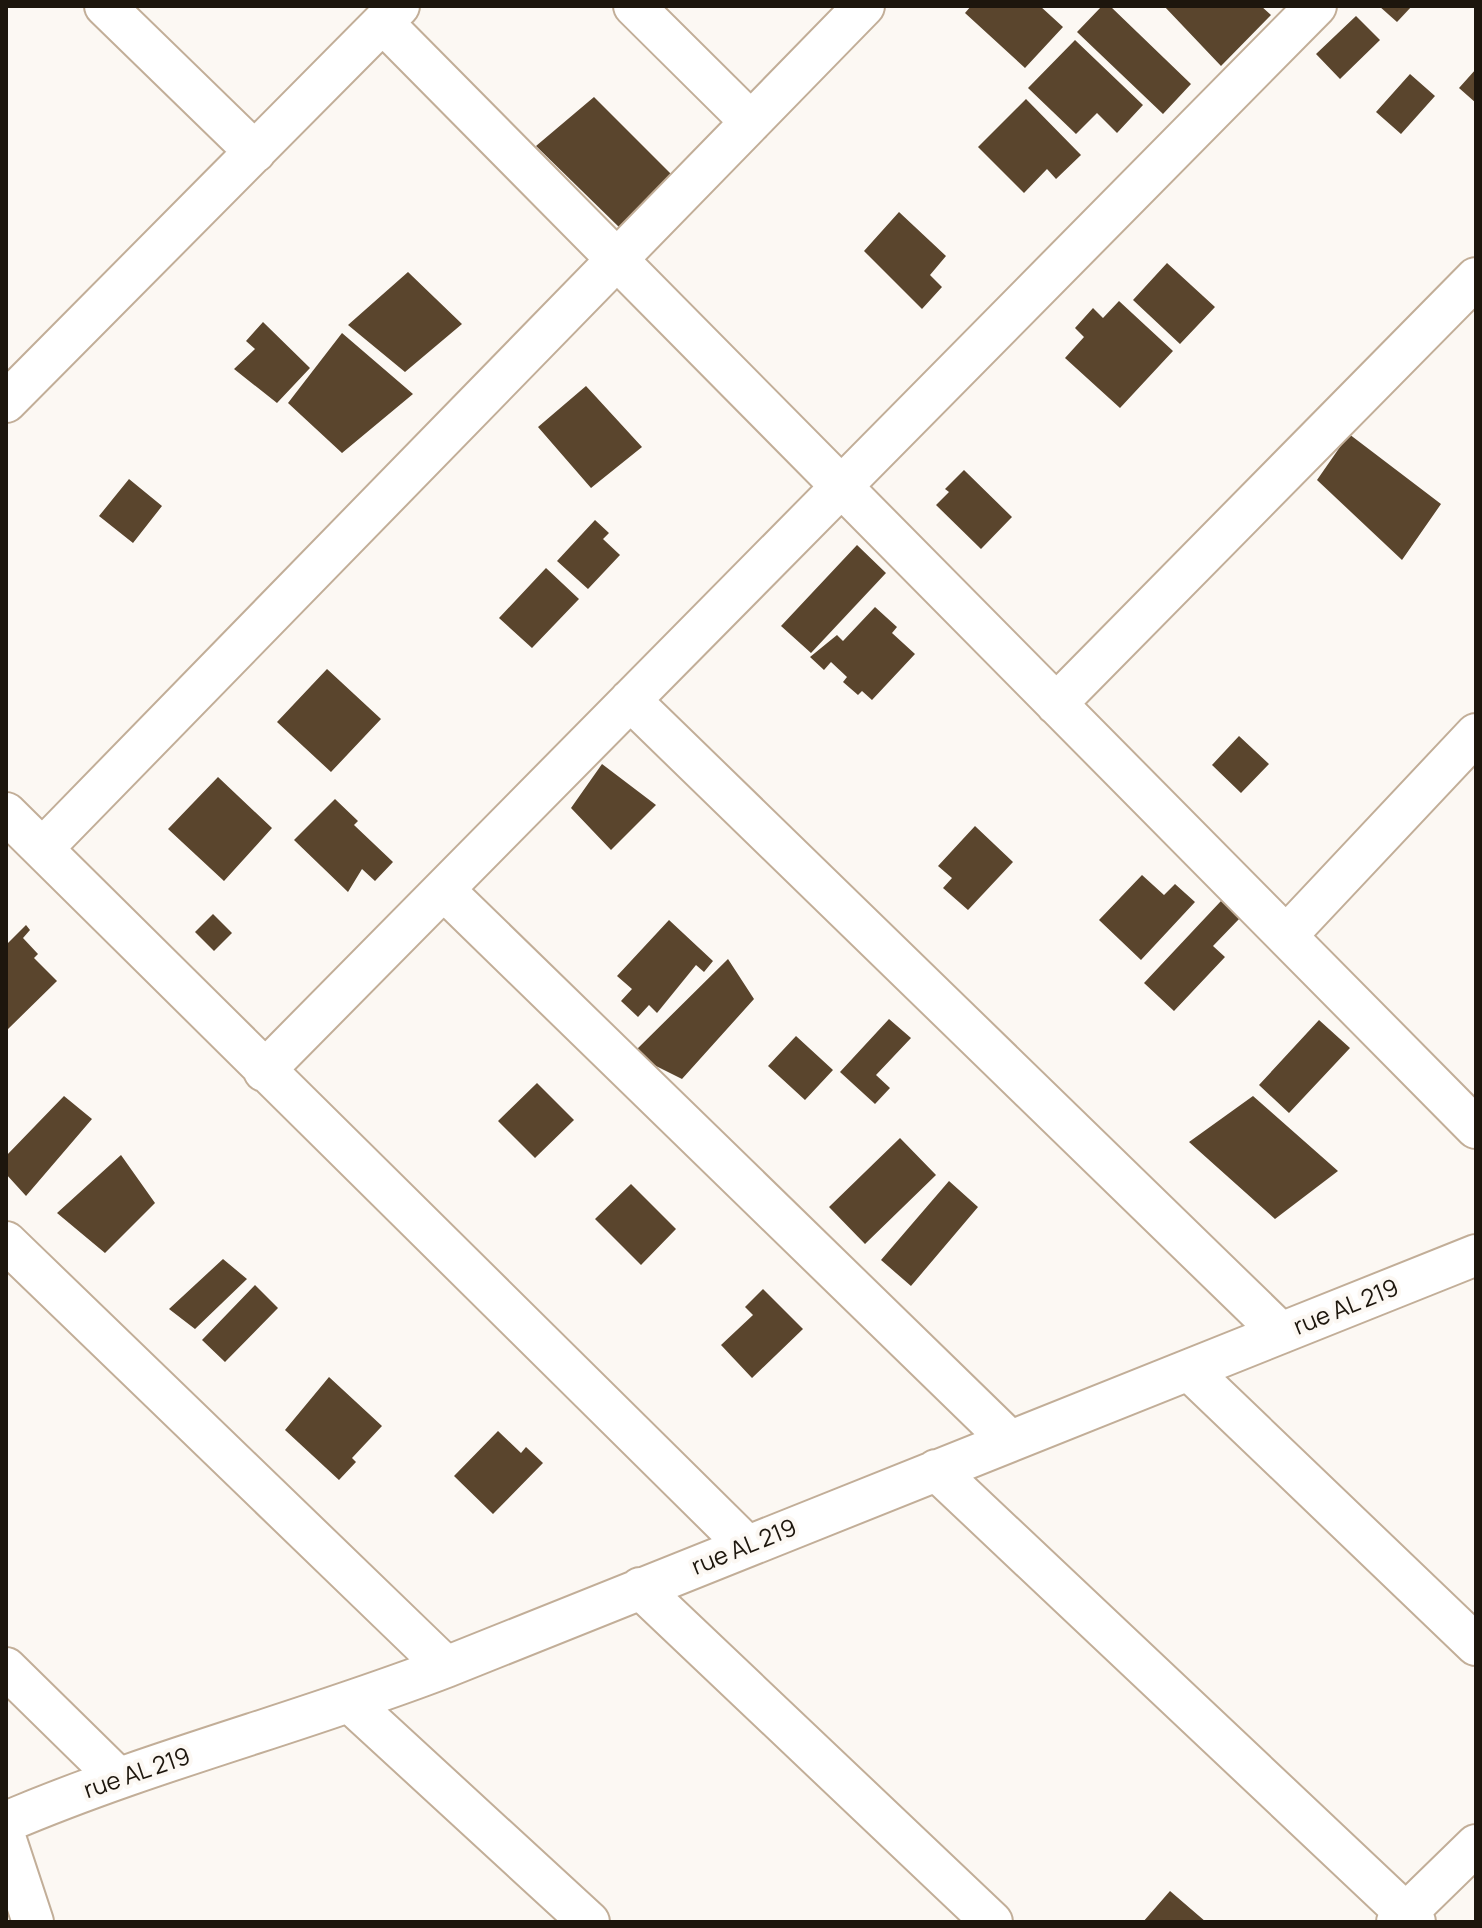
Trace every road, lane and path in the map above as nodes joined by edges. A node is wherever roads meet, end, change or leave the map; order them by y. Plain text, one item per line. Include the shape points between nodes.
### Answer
1 (105, 6) edge
2 (634, 6) edge
3 (864, 6) edge
4 (1316, 6) edge
5 (391, 14) edge
6 (751, 122) junction
7 (255, 152) junction
8 (617, 260) junction
9 (1476, 278) edge
10 (8, 395) edge
11 (841, 487) junction
12 (630, 700) junction
13 (1056, 704) junction
14 (1476, 734) edge
15 (6, 813) edge
16 (43, 848) junction
17 (444, 890) junction
18 (1286, 936) junction
19 (264, 1071) junction
20 (1476, 1128) edge
21 (6, 1242) edge
22 (1476, 1255) edge
23 (1281, 1333) junction
24 (1189, 1370) junction
25 (1010, 1441) junction
26 (936, 1470) junction
27 (747, 1546) junction
28 (640, 1588) junction
29 (1476, 1645) edge
30 (446, 1667) junction
31 (6, 1668) edge
32 (352, 1704) junction
33 (118, 1778) junction
34 (6, 1822) edge
35 (6, 1840) edge
36 (1476, 1845) edge
37 (1406, 1919) edge
38 (33, 1922) edge
39 (589, 1922) edge
40 (992, 1922) edge

1 - 7 street
2 - 6 street
3 - 6 street
4 - 11 street
5 - 7 street
5 - 8 street
6 - 8 street
7 - 10 street
8 - 11 street
8 - 16 street
9 - 13 street
11 - 12 street
11 - 13 street
12 - 17 street
12 - 23 street
13 - 18 street
14 - 18 street
15 - 16 street
16 - 19 street
17 - 19 street
17 - 25 street
18 - 20 street
19 - 27 street
21 - 30 street
22 - 23 street, rue AL 219
23 - 24 street, rue AL 219
24 - 25 street, rue AL 219
24 - 29 street
25 - 26 street, rue AL 219
26 - 27 street, rue AL 219
26 - 37 street
27 - 28 street, rue AL 219
28 - 30 street, rue AL 219
28 - 40 street
30 - 32 street, rue AL 219
31 - 33 street
32 - 33 street, rue AL 219
32 - 39 street
33 - 34 street, rue AL 219
35 - 38 street
36 - 37 street

